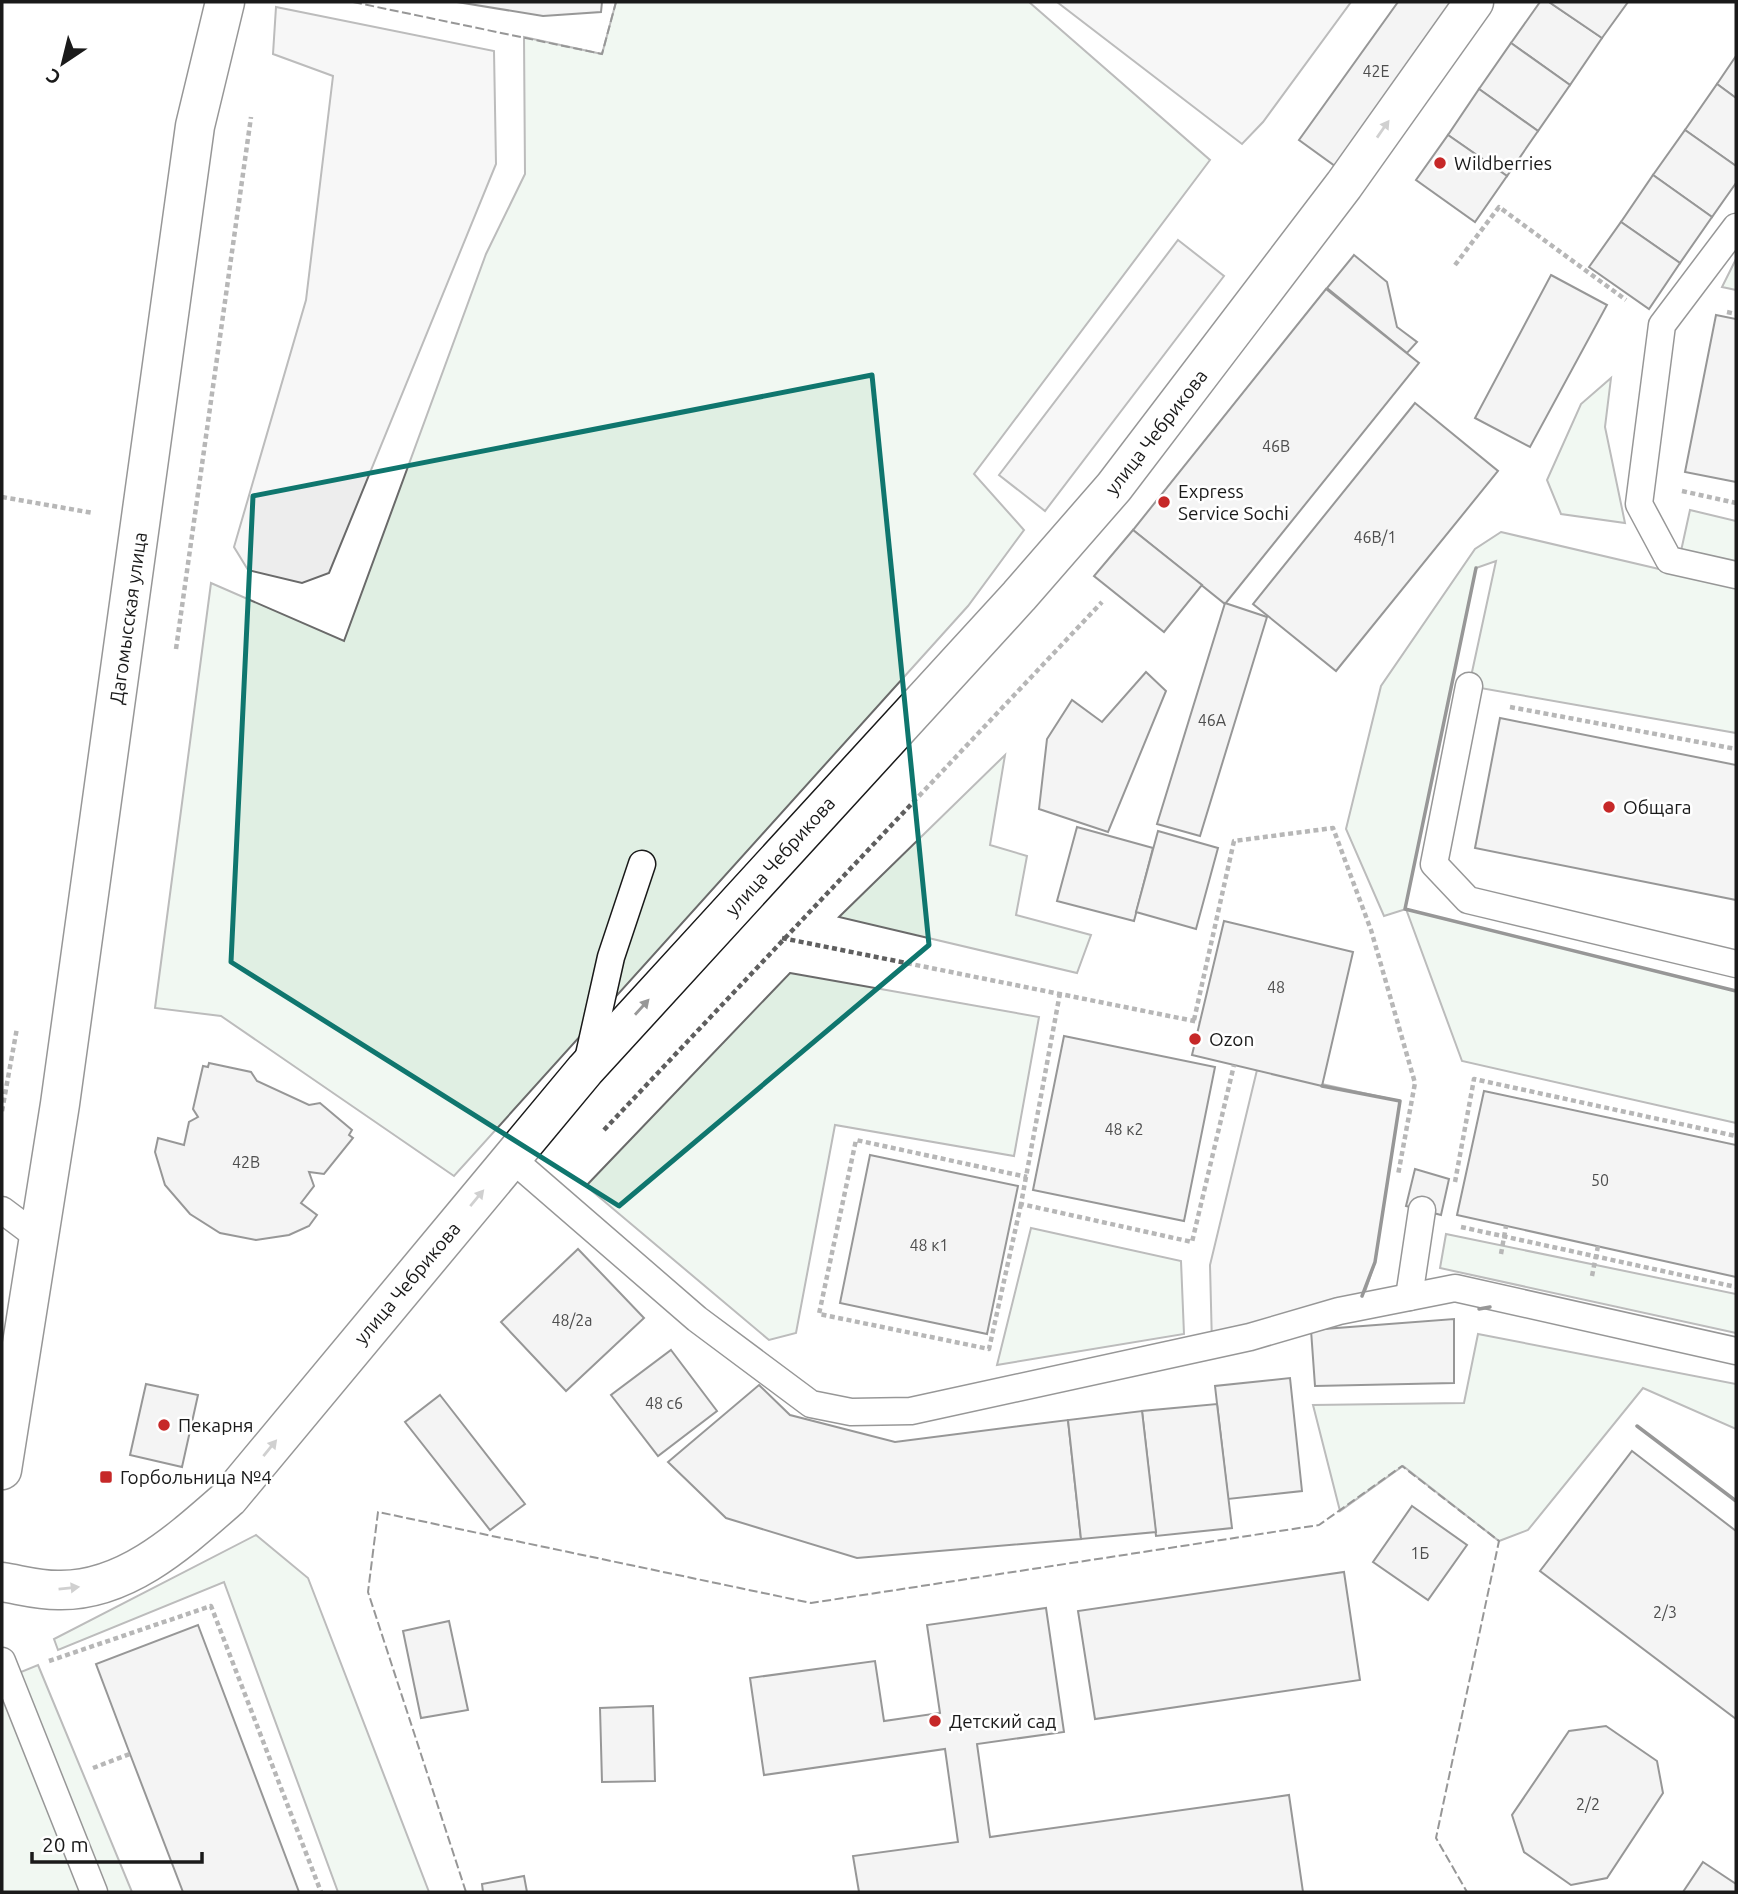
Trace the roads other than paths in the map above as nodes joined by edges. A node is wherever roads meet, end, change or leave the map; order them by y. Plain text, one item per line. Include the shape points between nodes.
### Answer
1 (225, 2) edge
2 (1474, 2) edge
3 (1736, 227) edge
4 (1736, 575) edge
5 (1468, 693) road end
6 (642, 864) dead end
7 (1736, 964) edge
8 (585, 1070) junction
9 (510, 1157) junction
10 (2, 1210) edge
11 (1422, 1210) dead end
12 (38, 1237) junction
13 (1409, 1297) junction
14 (1736, 1351) edge
15 (2, 1470) edge
16 (2, 1582) edge
17 (2, 1661) edge
18 (94, 1892) edge

1 - 12 street, Дагомысская улица via 195,126
8 -> 2 street, улица Чебрикова via 1114,487 1344,185
3 - 4 lane via 1662,325 1639,504 1669,560
5 - 7 lane via 1434,863 1468,900
6 - 8 lane via 611,957
8 - 9 street, улица Чебрикова
9 - 13 lane via 698,1319 811,1404 851,1412 911,1410 1250,1337 1339,1311
16 -> 9 street, улица Чебрикова via 61,1590 108,1583 174,1546 229,1498
10 - 12 lane
11 - 13 lane
12 - 15 street, Дагомысская улица
13 - 14 lane via 1455,1288
17 - 18 lane

